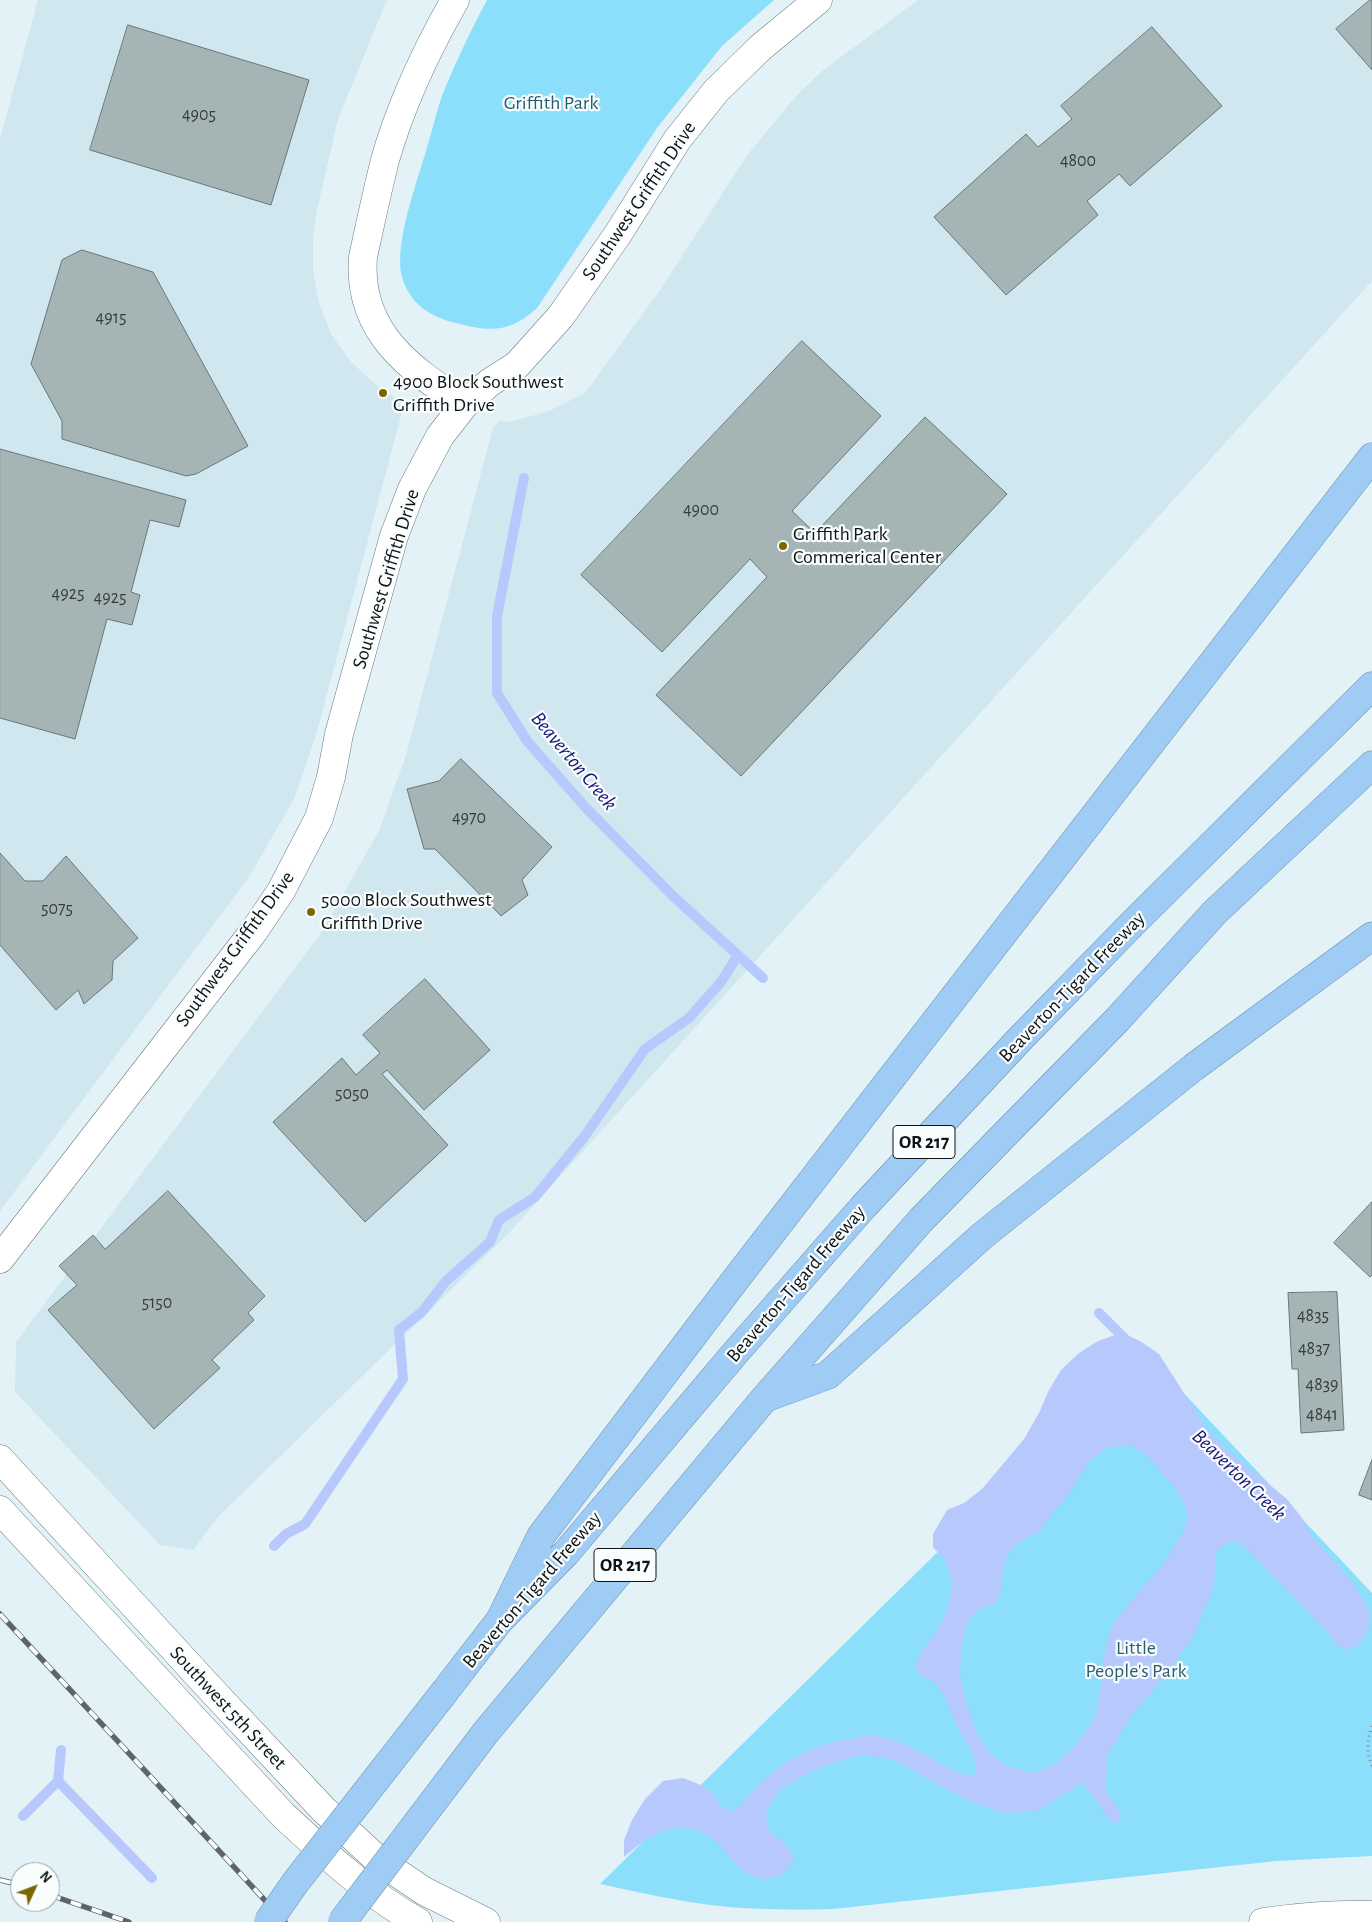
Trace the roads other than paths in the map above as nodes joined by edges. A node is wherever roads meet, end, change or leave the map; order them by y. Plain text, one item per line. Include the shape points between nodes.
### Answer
1 (455, 0) edge
2 (818, 0) edge
3 (465, 404) junction
4 (1372, 457) edge
5 (1372, 686) edge
6 (1372, 764) edge
7 (1372, 936) edge
8 (0, 1259) edge
9 (764, 1398) junction
10 (0, 1458) edge
11 (0, 1510) edge
12 (500, 1620) junction
13 (1372, 1915) edge
14 (268, 1922) edge
15 (342, 1922) edge
16 (418, 1922) edge
17 (486, 1922) edge
18 (1263, 1922) edge

1 - 3 street via 420,67 403,109 384,168 362,274 370,312 394,350 428,380
2 - 3 street, Southwest Griffith Drive via 760,48 716,91 677,140 561,316 517,365
3 - 8 street, Southwest Griffith Drive via 428,456 400,520 339,734 319,818 297,862 254,931
4 - 12 highway via 541,1536
5 - 12 highway, Beaverton-Tigard Freeway / OR 217 via 1125,930 871,1198 566,1553
6 - 9 highway, OR 217 via 1215,912 1117,1020 922,1219
7 - 9 highway via 1194,1067 982,1236 828,1375
9 - 15 highway, OR 217, bridge via 486,1732
10 - 17 street, Southwest 5th Street via 323,1809 378,1860 424,1891
11 - 16 street, Southwest 5th Street via 283,1815 364,1885
12 - 14 highway, Beaverton-Tigard Freeway / OR 217, bridge
13 - 18 street via 1310,1916

